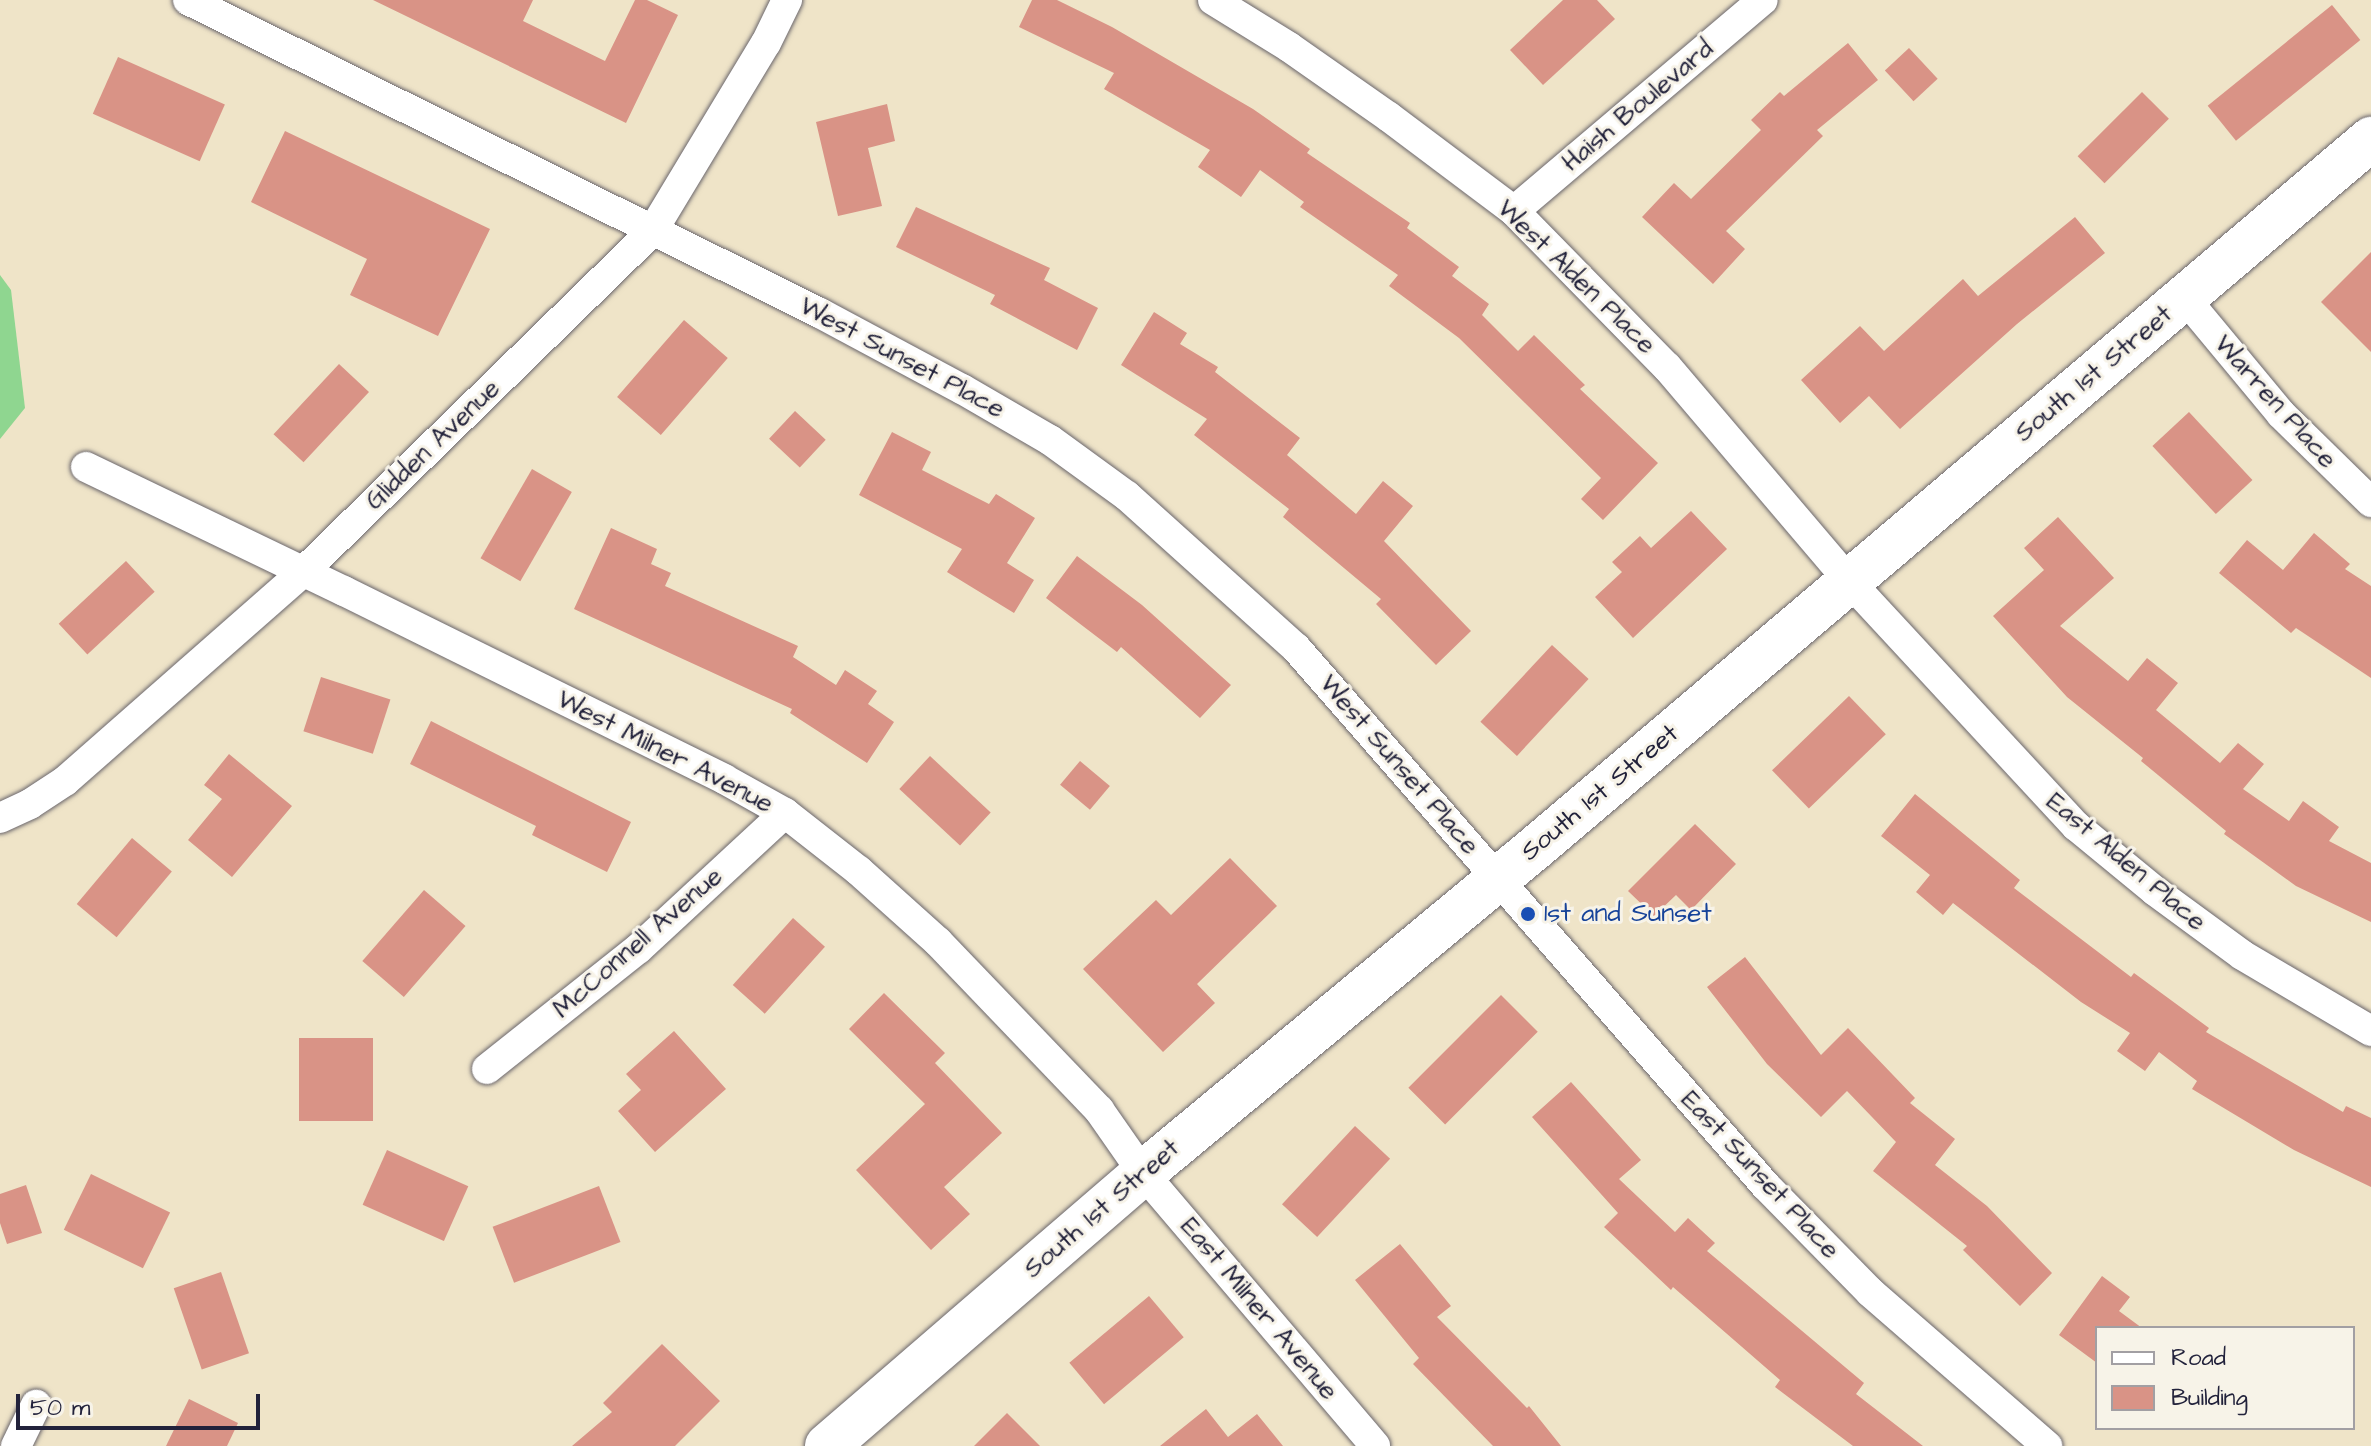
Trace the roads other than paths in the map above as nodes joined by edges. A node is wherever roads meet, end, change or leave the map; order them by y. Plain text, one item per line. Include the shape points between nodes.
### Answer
1 (188, 0) edge
2 (787, 0) edge
3 (1213, 0) edge
4 (1763, 0) edge
5 (2371, 139) edge
6 (1514, 211) junction
7 (653, 230) junction
8 (2184, 297) junction
9 (86, 467) dead end
10 (2371, 502) edge
11 (304, 571) junction
12 (1850, 582) junction
13 (785, 813) junction
14 (0, 818) edge
15 (1498, 879) junction
16 (2371, 1031) edge
17 (487, 1069) dead end
18 (1143, 1173) junction
19 (36, 1405) dead end
20 (16, 1446) edge
21 (827, 1446) edge
22 (1375, 1446) edge
23 (2047, 1446) edge

1 - 7 street, West Sunset Place
2 - 7 street, Glidden Avenue
3 - 6 street, West Alden Place via 1389,117
4 - 6 street, Haish Boulevard
5 - 8 street, South 1st Street
6 - 12 street, West Alden Place via 1667,367
7 - 11 street, Glidden Avenue
7 - 15 street, West Sunset Place via 962,389 1050,440 1127,496 1296,648
8 - 10 street, Warren Place via 2281,414
8 - 12 street, South 1st Street
9 - 11 street, West Milner Avenue
11 - 13 street, West Milner Avenue
11 - 14 street, Glidden Avenue via 65,781
12 - 15 street, South 1st Street
12 - 16 street, East Alden Place via 2076,826 2242,955
13 - 17 street, McConnell Avenue via 638,949
13 - 18 street, West Milner Avenue via 938,942 1099,1110
15 - 18 street, South 1st Street
15 - 23 street, East Sunset Place via 1766,1186 1870,1292
18 - 21 street, South 1st Street
18 - 22 street, East Milner Avenue
19 - 20 street

